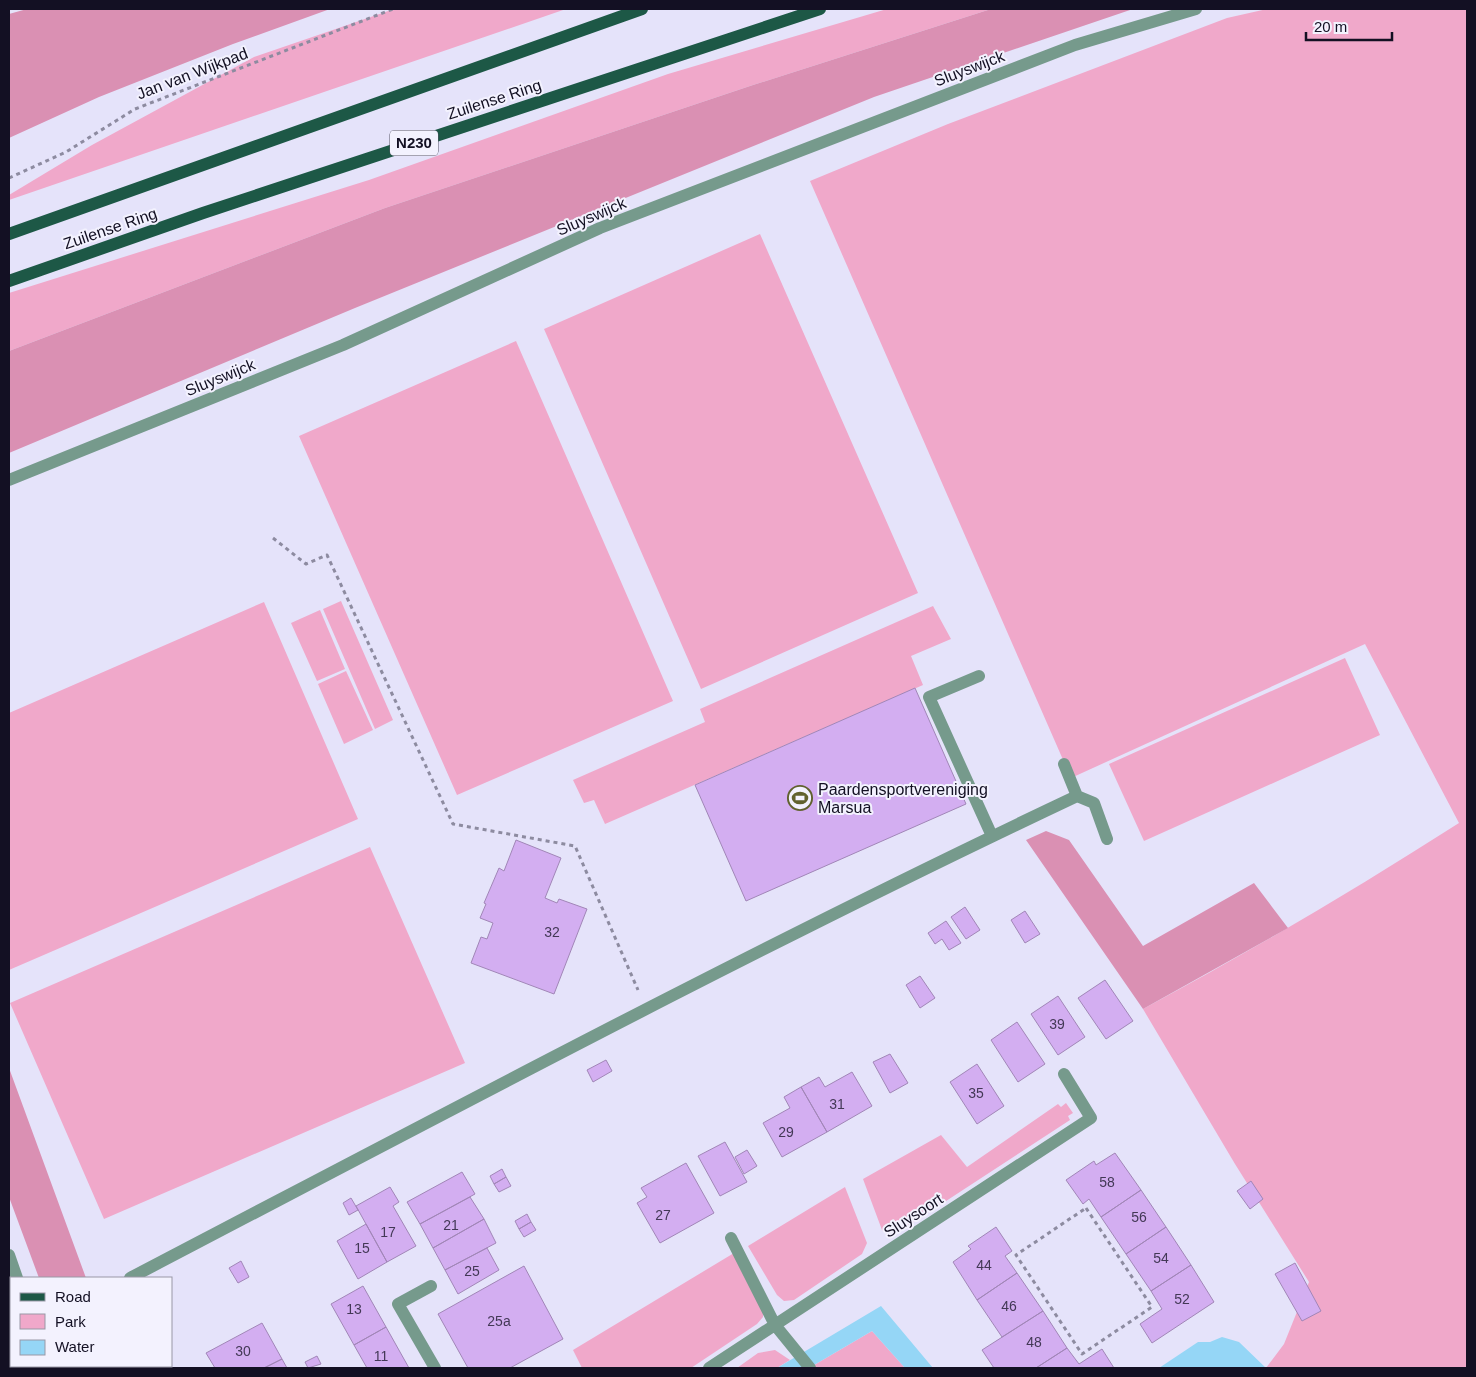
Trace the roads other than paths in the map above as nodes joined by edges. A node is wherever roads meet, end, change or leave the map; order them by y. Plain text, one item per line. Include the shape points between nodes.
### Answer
1 (642, 9) edge
2 (820, 9) edge
3 (1196, 9) edge
4 (9, 234) edge
5 (9, 281) edge
6 (9, 480) edge
7 (979, 676) dead end
8 (1064, 764) dead end
9 (1078, 796) junction
10 (992, 836) junction
11 (1107, 839) dead end
12 (1064, 1074) dead end
13 (731, 1238) dead end
14 (9, 1255) edge
15 (17, 1277) edge
16 (132, 1277) edge
17 (431, 1286) dead end
18 (775, 1325) junction
19 (435, 1368) edge
20 (709, 1368) edge
21 (810, 1368) edge

1 - 4 main road, Zuilense Ring
2 - 5 main road, Zuilense Ring / N230
3 - 6 street, Sluyswijck via 1075,45 600,228 343,345
7 - 10 street via 929,697
8 - 9 street
9 - 10 street
9 - 11 street via 1094,804
10 - 16 street via 646,1008
12 - 18 street, Sluysoort via 1091,1118
13 - 18 street
14 - 15 street
17 - 19 street via 398,1304
18 - 20 street, Sluysoort
18 - 21 street

